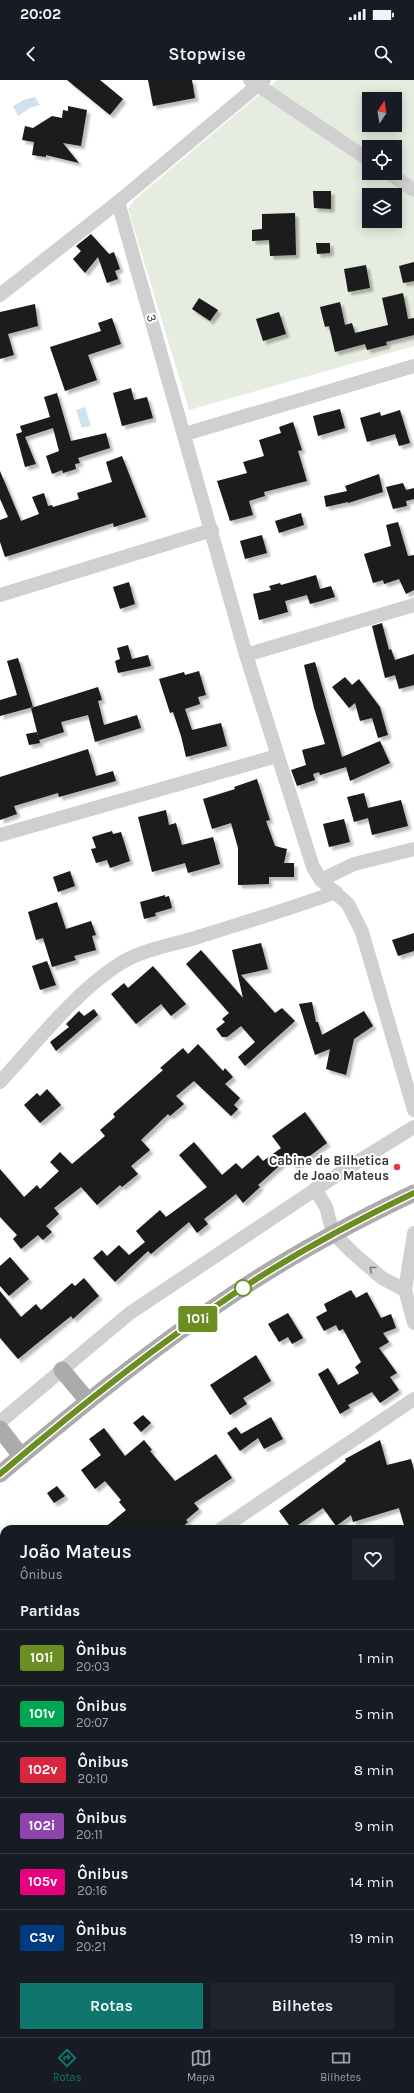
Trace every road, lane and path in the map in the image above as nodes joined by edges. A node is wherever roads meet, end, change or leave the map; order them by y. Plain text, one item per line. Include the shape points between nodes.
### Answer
1 (257, 82) edge
2 (362, 155) edge
3 (399, 180) edge
4 (414, 190) edge
5 (118, 202) junction
6 (0, 295) edge
7 (414, 366) edge
8 (185, 434) junction
9 (212, 530) junction
10 (0, 595) edge
11 (414, 605) edge
12 (246, 655) junction
13 (277, 756) junction
14 (0, 835) edge
15 (414, 849) edge
16 (321, 880) junction
17 (336, 892) junction
18 (0, 1082) edge
19 (414, 1110) edge
20 (414, 1127) edge
21 (315, 1189) junction
22 (414, 1193) edge
23 (334, 1233) junction
24 (414, 1233) edge
25 (405, 1290) junction
26 (414, 1323) edge
27 (62, 1370) junction
28 (414, 1399) edge
29 (88, 1401) junction
30 (0, 1422) edge
31 (0, 1429) edge
32 (21, 1456) junction
33 (0, 1474) edge
34 (227, 1525) edge

1 - 2 street
1 - 5 street
3 - 4 street
5 - 6 street
5 - 8 street, 3
7 - 8 street
8 - 9 street, 3
9 - 10 street
9 - 12 street, 3
11 - 12 street
12 - 13 street, 3
13 - 14 street
13 - 16 street, 3 via 312,867
15 - 16 street via 354,864
16 - 17 street
17 - 18 street via 154,950 122,963 73,1004
17 - 19 street via 348,904 362,932
20 - 21 street
21 - 23 street via 326,1207
21 - 27 street via 130,1313
22 - 23 main road
25 -> 23 street via 382,1278
23 - 29 main road via 232,1294
24 - 25 street
25 - 26 street
27 - 29 main road
27 - 30 street
28 - 34 street
29 - 32 main road
31 - 32 main road
32 - 33 main road

